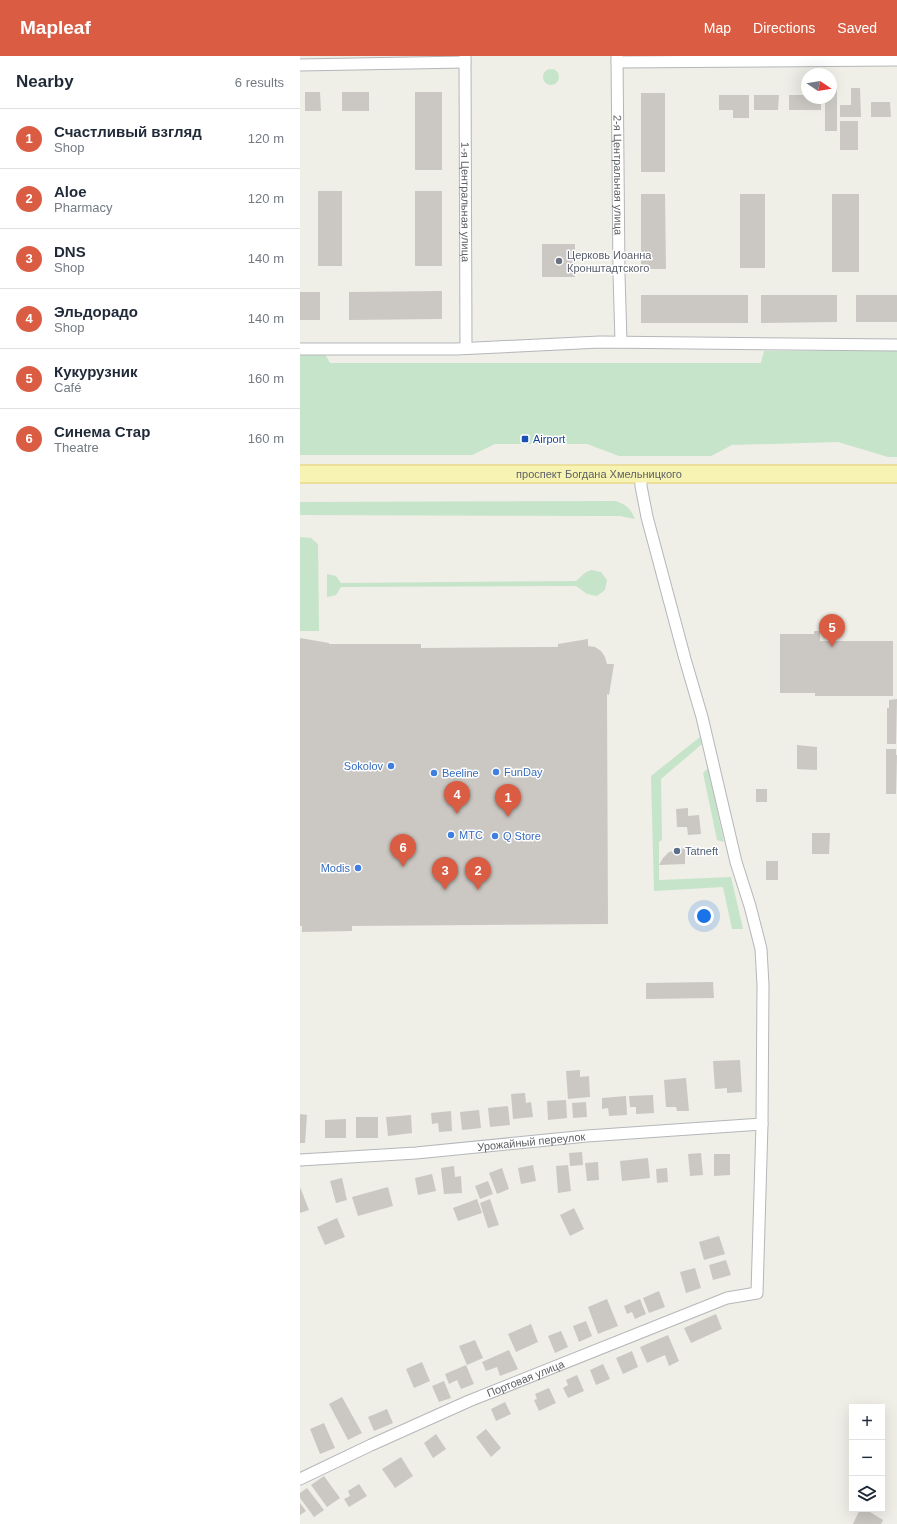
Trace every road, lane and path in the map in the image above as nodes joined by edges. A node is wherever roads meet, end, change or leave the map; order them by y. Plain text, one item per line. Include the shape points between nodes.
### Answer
1 (465, 59) edge
2 (617, 59) edge
3 (897, 60) edge
4 (300, 65) edge
5 (621, 342) junction
6 (897, 345) edge
7 (300, 348) edge
8 (466, 348) junction
9 (300, 474) edge
10 (641, 474) junction
11 (897, 474) edge
12 (762, 1124) junction
13 (300, 1160) edge
14 (300, 1479) edge

1 - 4 street
1 - 8 street, 1-я Центральная улица
2 - 3 street
2 - 5 street, 2-я Центральная улица
5 - 6 street
5 - 8 street
7 - 8 street
9 - 10 main road, проспект Богдана Хмельницкого
10 - 11 main road, проспект Богдана Хмельницкого
10 - 12 street via 647,517 702,717 736,862 761,949
12 - 13 street, Урожайный переулок via 587,1136 416,1154
12 - 14 street, Портовая улица via 757,1294 727,1298 469,1401

